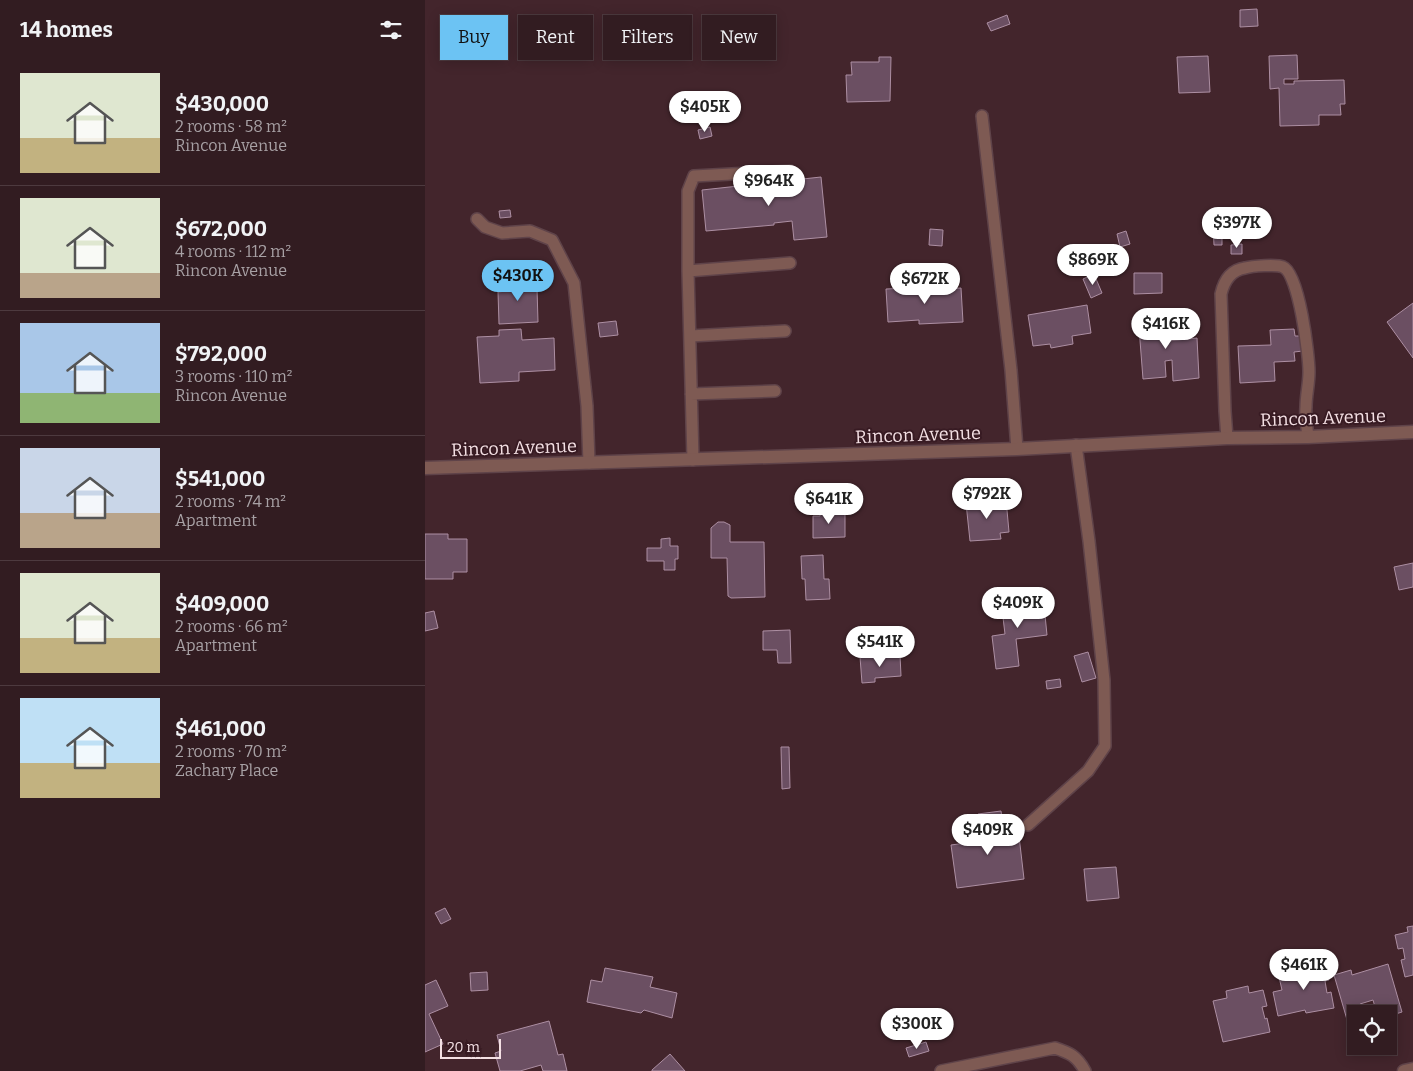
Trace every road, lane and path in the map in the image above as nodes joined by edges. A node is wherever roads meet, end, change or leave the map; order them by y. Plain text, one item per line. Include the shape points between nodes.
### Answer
1 (982, 116) dead end
2 (791, 171) dead end
3 (477, 219) dead end
4 (790, 263) dead end
5 (688, 271) junction
6 (785, 331) dead end
7 (690, 336) junction
8 (775, 391) dead end
9 (691, 394) junction
10 (1413, 432) edge
11 (1308, 437) junction
12 (1227, 438) junction
13 (1076, 445) junction
14 (1017, 449) junction
15 (693, 460) junction
16 (589, 463) junction
17 (425, 468) edge
18 (1028, 825) dead end
19 (1413, 1069) edge
20 (941, 1071) edge
21 (1085, 1071) edge
22 (1404, 1071) edge

1 - 14 lane
2 - 5 lane via 694,176 688,192
3 - 16 lane via 485,227 502,232 529,231 552,240 574,284 587,406
4 - 5 lane
5 - 7 lane
6 - 7 lane
7 - 9 lane
8 - 9 lane
9 - 15 lane
10 - 11 street, Rincon Avenue
11 - 12 street, Rincon Avenue
11 - 12 lane via 1305,409 1309,372 1296,287 1290,272 1283,266 1258,266 1231,274 1224,282 1221,294
12 - 13 street, Rincon Avenue
13 - 14 street, Rincon Avenue
13 - 18 lane via 1104,680 1105,746 1088,771
14 - 15 street, Rincon Avenue
15 - 16 street, Rincon Avenue
16 - 17 street, Rincon Avenue
19 - 22 street
20 - 21 lane via 1055,1048 1079,1060

